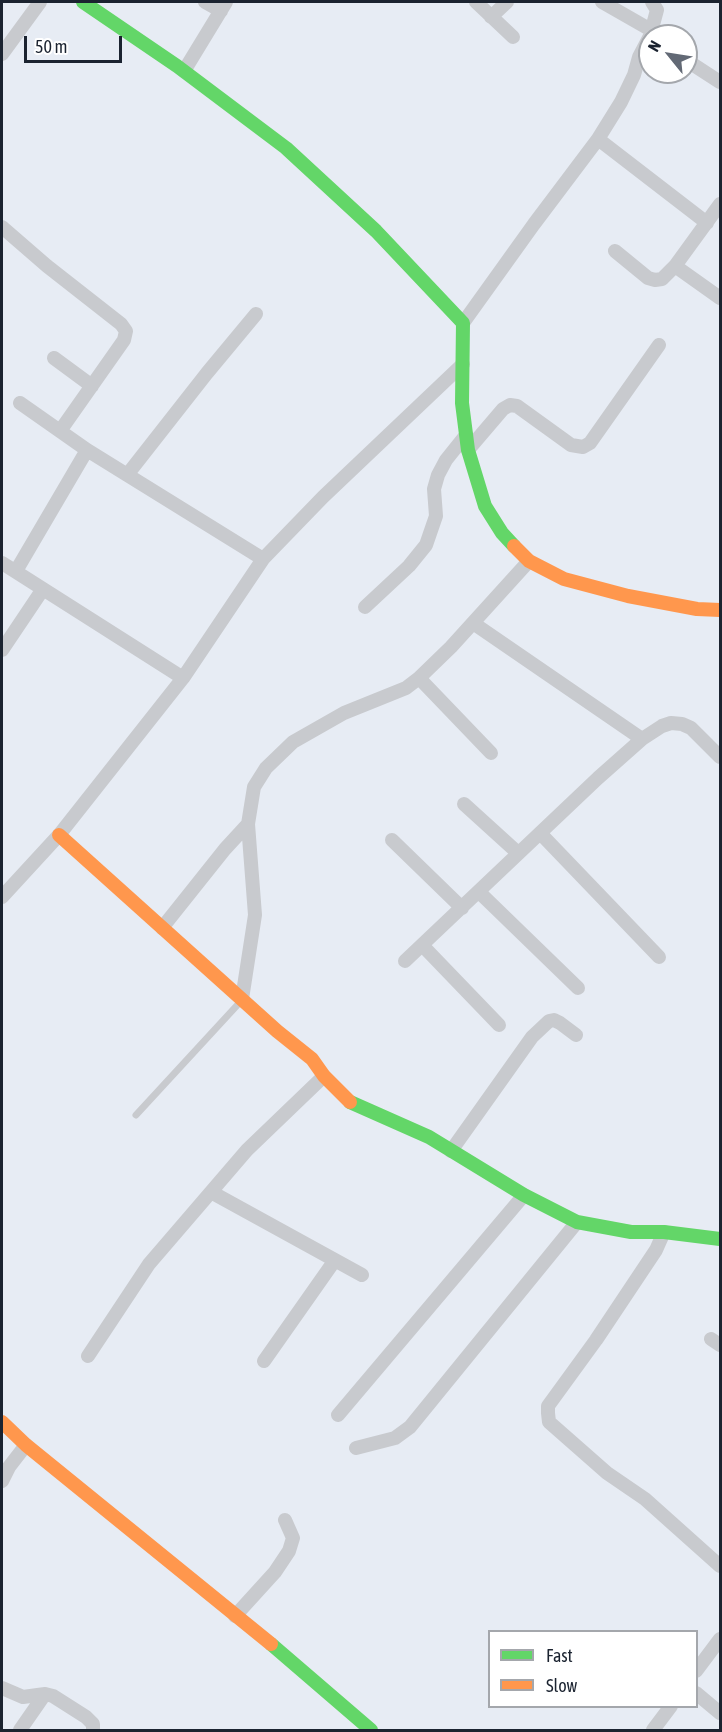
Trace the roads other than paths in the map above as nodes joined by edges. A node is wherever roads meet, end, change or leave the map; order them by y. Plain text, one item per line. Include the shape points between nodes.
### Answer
1 (40, 2) edge
2 (83, 2) edge
3 (205, 2) edge
4 (476, 2) edge
5 (507, 2) edge
6 (602, 2) edge
7 (652, 2) edge
8 (224, 6) edge
9 (491, 17) junction
10 (653, 24) edge
11 (638, 28) edge
12 (513, 37) dead end
13 (2, 54) edge
14 (638, 61) edge
15 (698, 68) edge
16 (184, 71) junction
17 (720, 82) edge
18 (598, 139) junction
19 (720, 204) edge
20 (706, 223) junction
21 (2, 227) edge
22 (615, 251) dead end
23 (675, 266) junction
24 (720, 298) edge
25 (256, 314) dead end
26 (464, 323) junction
27 (659, 345) dead end
28 (54, 358) dead end
29 (463, 364) junction
30 (92, 386) junction
31 (20, 403) dead end
32 (60, 431) junction
33 (466, 435) junction
34 (87, 450) junction
35 (468, 450) junction
36 (127, 475) junction
37 (263, 559) junction
38 (529, 561) junction
39 (2, 563) edge
40 (16, 572) junction
41 (43, 589) junction
42 (365, 607) dead end
43 (720, 610) edge
44 (473, 623) junction
45 (2, 650) edge
46 (183, 678) junction
47 (419, 678) junction
48 (642, 739) junction
49 (491, 753) dead end
50 (720, 757) edge
51 (464, 804) dead end
52 (248, 824) junction
53 (540, 833) junction
54 (59, 835) junction
55 (392, 840) dead end
56 (518, 853) junction
57 (479, 892) junction
58 (2, 897) edge
59 (462, 908) junction
60 (162, 928) junction
61 (422, 945) junction
62 (659, 957) dead end
63 (405, 961) dead end
64 (578, 988) dead end
65 (242, 999) junction
66 (499, 1025) dead end
67 (576, 1035) dead end
68 (324, 1076) junction
69 (136, 1115) dead end
70 (451, 1151) junction
71 (211, 1192) junction
72 (524, 1195) junction
73 (576, 1222) junction
74 (664, 1232) junction
75 (720, 1239) edge
76 (335, 1260) junction
77 (362, 1275) dead end
78 (88, 1356) dead end
79 (264, 1361) dead end
80 (338, 1415) dead end
81 (2, 1422) edge
82 (26, 1444) junction
83 (356, 1448) dead end
84 (2, 1481) edge
85 (285, 1520) dead end
86 (720, 1566) edge
87 (235, 1616) junction
88 (720, 1639) edge
89 (698, 1668) edge
90 (2, 1688) edge
91 (45, 1694) junction
92 (698, 1695) edge
93 (670, 1708) edge
94 (720, 1713) edge
95 (20, 1731) edge
96 (93, 1731) edge
97 (371, 1731) edge
98 (653, 1731) edge

1 - 13 street
2 - 16 street
3 - 8 street
4 - 9 street
5 - 9 street
6 - 11 street
7 - 10 street via 657,10
8 - 16 street
9 - 12 street
14 - 18 street via 621,102
15 - 17 street
16 - 26 street via 286,148 376,231
18 - 20 street
18 - 26 street
19 - 20 street
20 - 23 street
21 - 30 street via 126,331 124,340
22 - 23 street via 655,280 662,279
23 - 24 street
25 - 36 street
26 - 29 street
27 - 35 street via 590,443 583,447 571,445 517,406 510,405
28 - 30 street
29 - 33 street
29 - 37 street
30 - 32 street
31 - 32 street
32 - 34 street
33 - 35 street
33 - 42 street via 438,475 434,489 436,516 426,544 409,566
34 - 36 street
34 - 40 street
35 - 38 street via 485,506 502,533
36 - 37 street
37 - 46 street
38 - 43 street via 564,579 627,596
38 - 44 street
39 - 40 street
40 - 41 street
41 - 45 street
41 - 46 street
44 - 47 street
44 - 48 street
46 - 54 street
47 - 49 street
47 - 52 street via 406,688 344,712 293,742 266,768 254,787
48 - 50 street via 662,726 682,724
48 - 53 street
51 - 56 street
52 - 60 street
52 - 65 street via 255,915
53 - 56 street
53 - 62 street
54 - 58 street
54 - 60 street
55 - 59 street
56 - 57 street
57 - 59 street
57 - 64 street
59 - 61 street
60 - 65 street
61 - 63 street
61 - 66 street
65 - 68 street via 312,1059
65 - 69 lane
67 - 70 street via 560,1023 549,1021 532,1037
68 - 70 street via 347,1101 429,1137
68 - 71 street via 247,1150
70 - 72 street
71 - 76 street
71 - 78 street via 149,1264
72 - 73 street
72 - 80 street
73 - 74 street via 631,1232
73 - 83 street via 410,1427 395,1438
74 - 75 street
74 - 86 street via 656,1250 548,1406 549,1422
76 - 77 street
76 - 79 street
81 - 82 street
82 - 84 street
82 - 87 street
85 - 87 street via 293,1538 289,1551
87 - 97 street
88 - 89 street
90 - 91 street via 23,1697
91 - 95 street
91 - 96 street via 86,1717 93,1724
92 - 94 street
93 - 98 street

